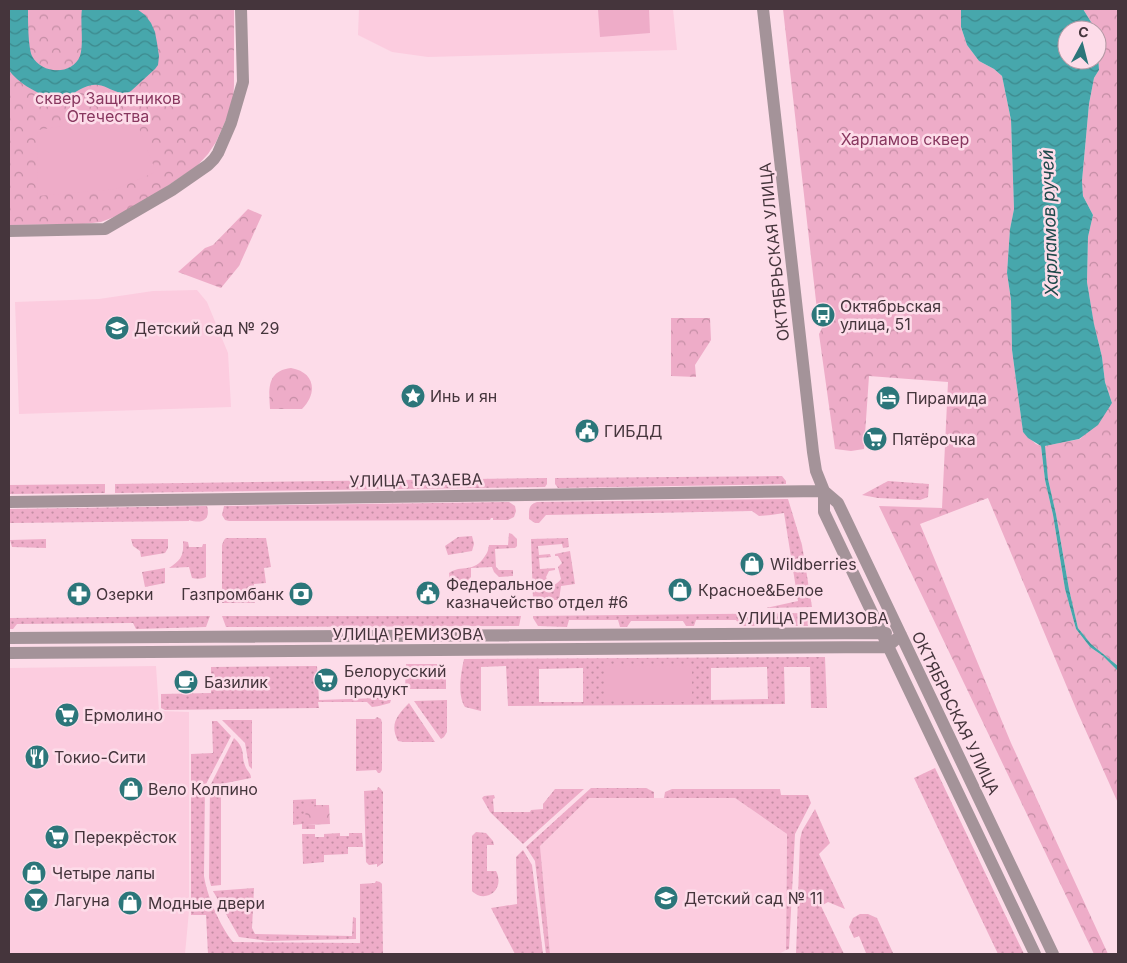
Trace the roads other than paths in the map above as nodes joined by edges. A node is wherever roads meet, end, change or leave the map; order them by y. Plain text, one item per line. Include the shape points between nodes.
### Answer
1 (241, 9) edge
2 (763, 9) edge
3 (9, 232) edge
4 (824, 491) junction
5 (9, 502) edge
6 (880, 632) junction
7 (901, 635) junction
8 (9, 638) edge
9 (887, 647) junction
10 (9, 653) edge
11 (1035, 954) edge
12 (1053, 954) edge

1 - 3 street via 244,82 231,124 214,159 172,190 104,229
2 - 4 street, ОКТЯБРЬСКАЯ УЛИЦА via 813,452
4 - 5 street, УЛИЦА ТАЗАЕВА
4 - 6 street, ОКТЯБРЬСКАЯ УЛИЦА via 824,512
4 - 7 street, ОКТЯБРЬСКАЯ УЛИЦА via 838,503
6 - 7 street, УЛИЦА РЕМИЗОВА
6 - 8 street, УЛИЦА РЕМИЗОВА
6 - 9 street, ОКТЯБРЬСКАЯ УЛИЦА
7 - 9 street, УЛИЦА РЕМИЗОВА
7 - 12 street, ОКТЯБРЬСКАЯ УЛИЦА
9 - 10 street, УЛИЦА РЕМИЗОВА
9 - 11 street, ОКТЯБРЬСКАЯ УЛИЦА

